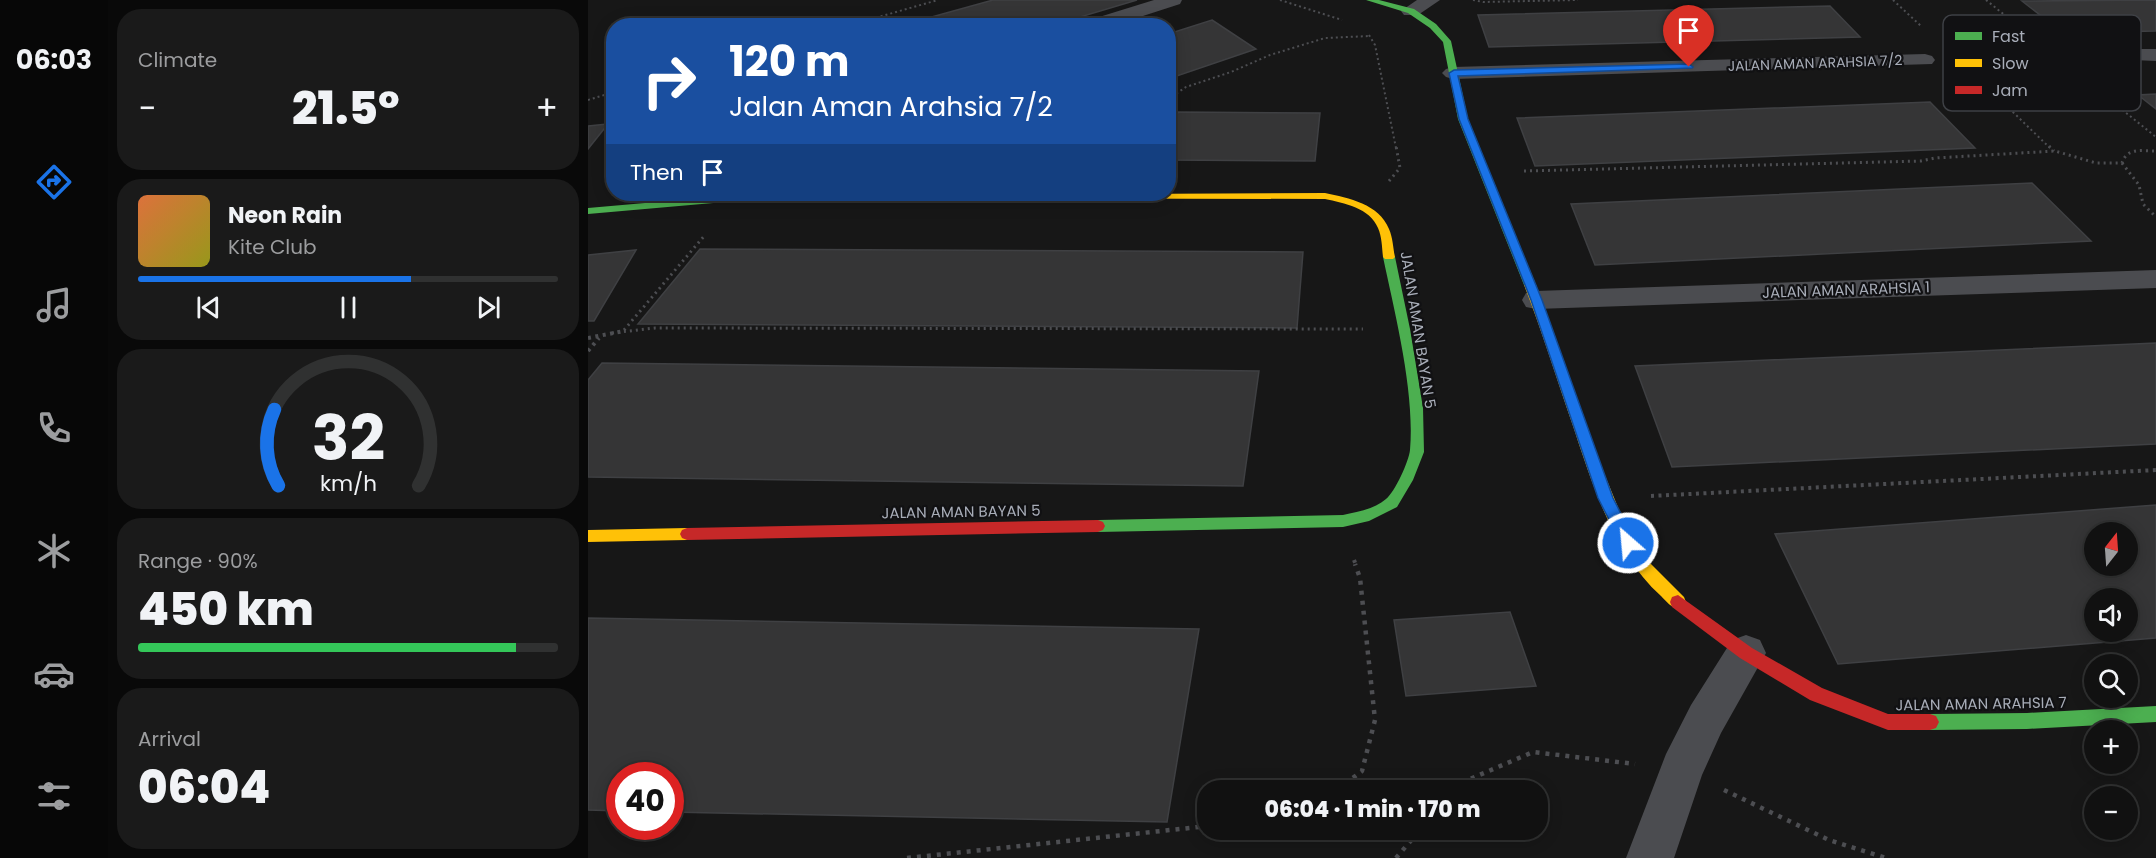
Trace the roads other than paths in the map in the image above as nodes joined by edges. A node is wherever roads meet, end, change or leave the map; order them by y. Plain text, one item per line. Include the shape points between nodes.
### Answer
1 (1173, 0) edge
2 (1370, 0) edge
3 (1431, 0) edge
4 (1411, 12) junction
5 (1116, 18) edge
6 (1925, 60) road end
7 (1454, 73) junction
8 (1176, 196) edge
9 (670, 201) edge
10 (588, 211) edge
11 (2156, 279) edge
12 (1536, 300) junction
13 (588, 536) edge
14 (1746, 653) junction
15 (2156, 714) edge
16 (1650, 858) edge

1 - 5 street
2 - 4 street, JALAN AMAN ARAHSIA 7
3 - 4 street
4 - 7 street, JALAN AMAN ARAHSIA 7 via 1448,41
6 - 7 street, JALAN AMAN ARAHSIA 7/2
7 - 12 street, JALAN AMAN ARAHSIA 7 via 1463,119
8 - 13 street, JALAN AMAN BAYAN 5 via 1325,196 1368,210 1383,226 1416,408 1417,453 1392,503 1364,517 1343,521
9 - 10 street, JALAN AMAN BAYAN 5
11 - 12 street, JALAN AMAN ARAHSIA 1
12 - 14 street, JALAN AMAN ARAHSIA 7 via 1605,498 1628,543 1659,587
14 - 15 street, JALAN AMAN ARAHSIA 7 via 1816,694 1888,723
14 - 16 street via 1687,759

